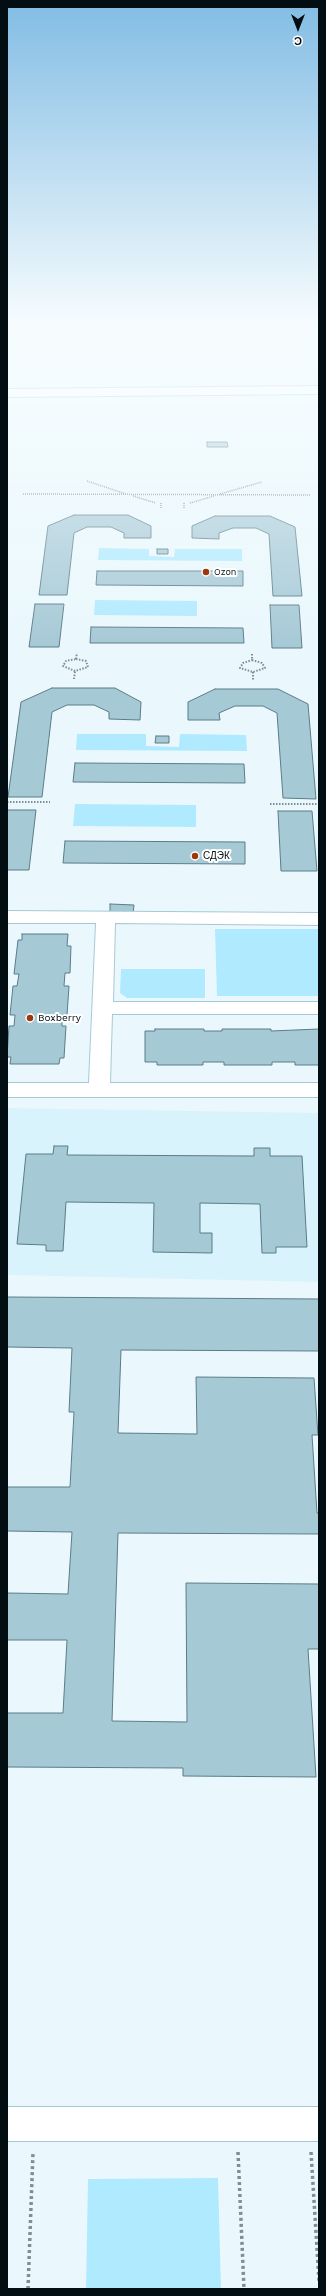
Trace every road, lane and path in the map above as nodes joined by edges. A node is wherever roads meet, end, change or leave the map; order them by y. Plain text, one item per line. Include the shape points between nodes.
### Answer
1 (87, 481) dead end
2 (262, 482) dead end
3 (23, 494) dead end
4 (129, 495) junction
5 (218, 495) junction
6 (310, 496) dead end
7 (156, 503) dead end
8 (161, 503) dead end
9 (184, 504) dead end
10 (190, 504) dead end
11 (160, 508) dead end
12 (184, 508) dead end
13 (77, 653) dead end
14 (252, 654) dead end
15 (76, 659) junction
16 (252, 660) junction
17 (75, 671) junction
18 (253, 672) junction
19 (74, 679) dead end
20 (253, 680) dead end
21 (7, 802) edge
22 (50, 802) dead end
23 (270, 804) dead end
24 (319, 804) edge
25 (7, 917) edge
26 (106, 918) junction
27 (319, 920) edge
28 (102, 1008) junction
29 (319, 1008) edge
30 (7, 1090) edge
31 (99, 1090) junction
32 (319, 1090) edge
33 (21, 2124) edge
34 (237, 2124) junction
35 (314, 2124) edge
36 (319, 2281) edge
37 (28, 2289) edge
38 (244, 2289) edge

1 - 4 path
2 - 5 path
3 - 4 path
4 - 5 path
4 - 7 path
5 - 6 path
5 - 10 path
8 - 11 path
9 - 12 path
13 - 15 path
14 - 16 path
15 - 17 path via 66,661 63,666
15 - 17 path via 88,664 85,669
16 - 18 path via 265,665 262,670
16 - 18 path via 240,665 243,670
17 - 19 path
18 - 20 path
21 - 22 path
23 - 24 path
25 - 26 main road
26 - 27 main road
26 - 28 main road
28 - 29 main road
28 - 31 main road
30 - 31 main road
31 - 32 main road
33 - 34 main road
33 - 37 path
34 - 35 main road
34 - 38 path
35 - 36 path

